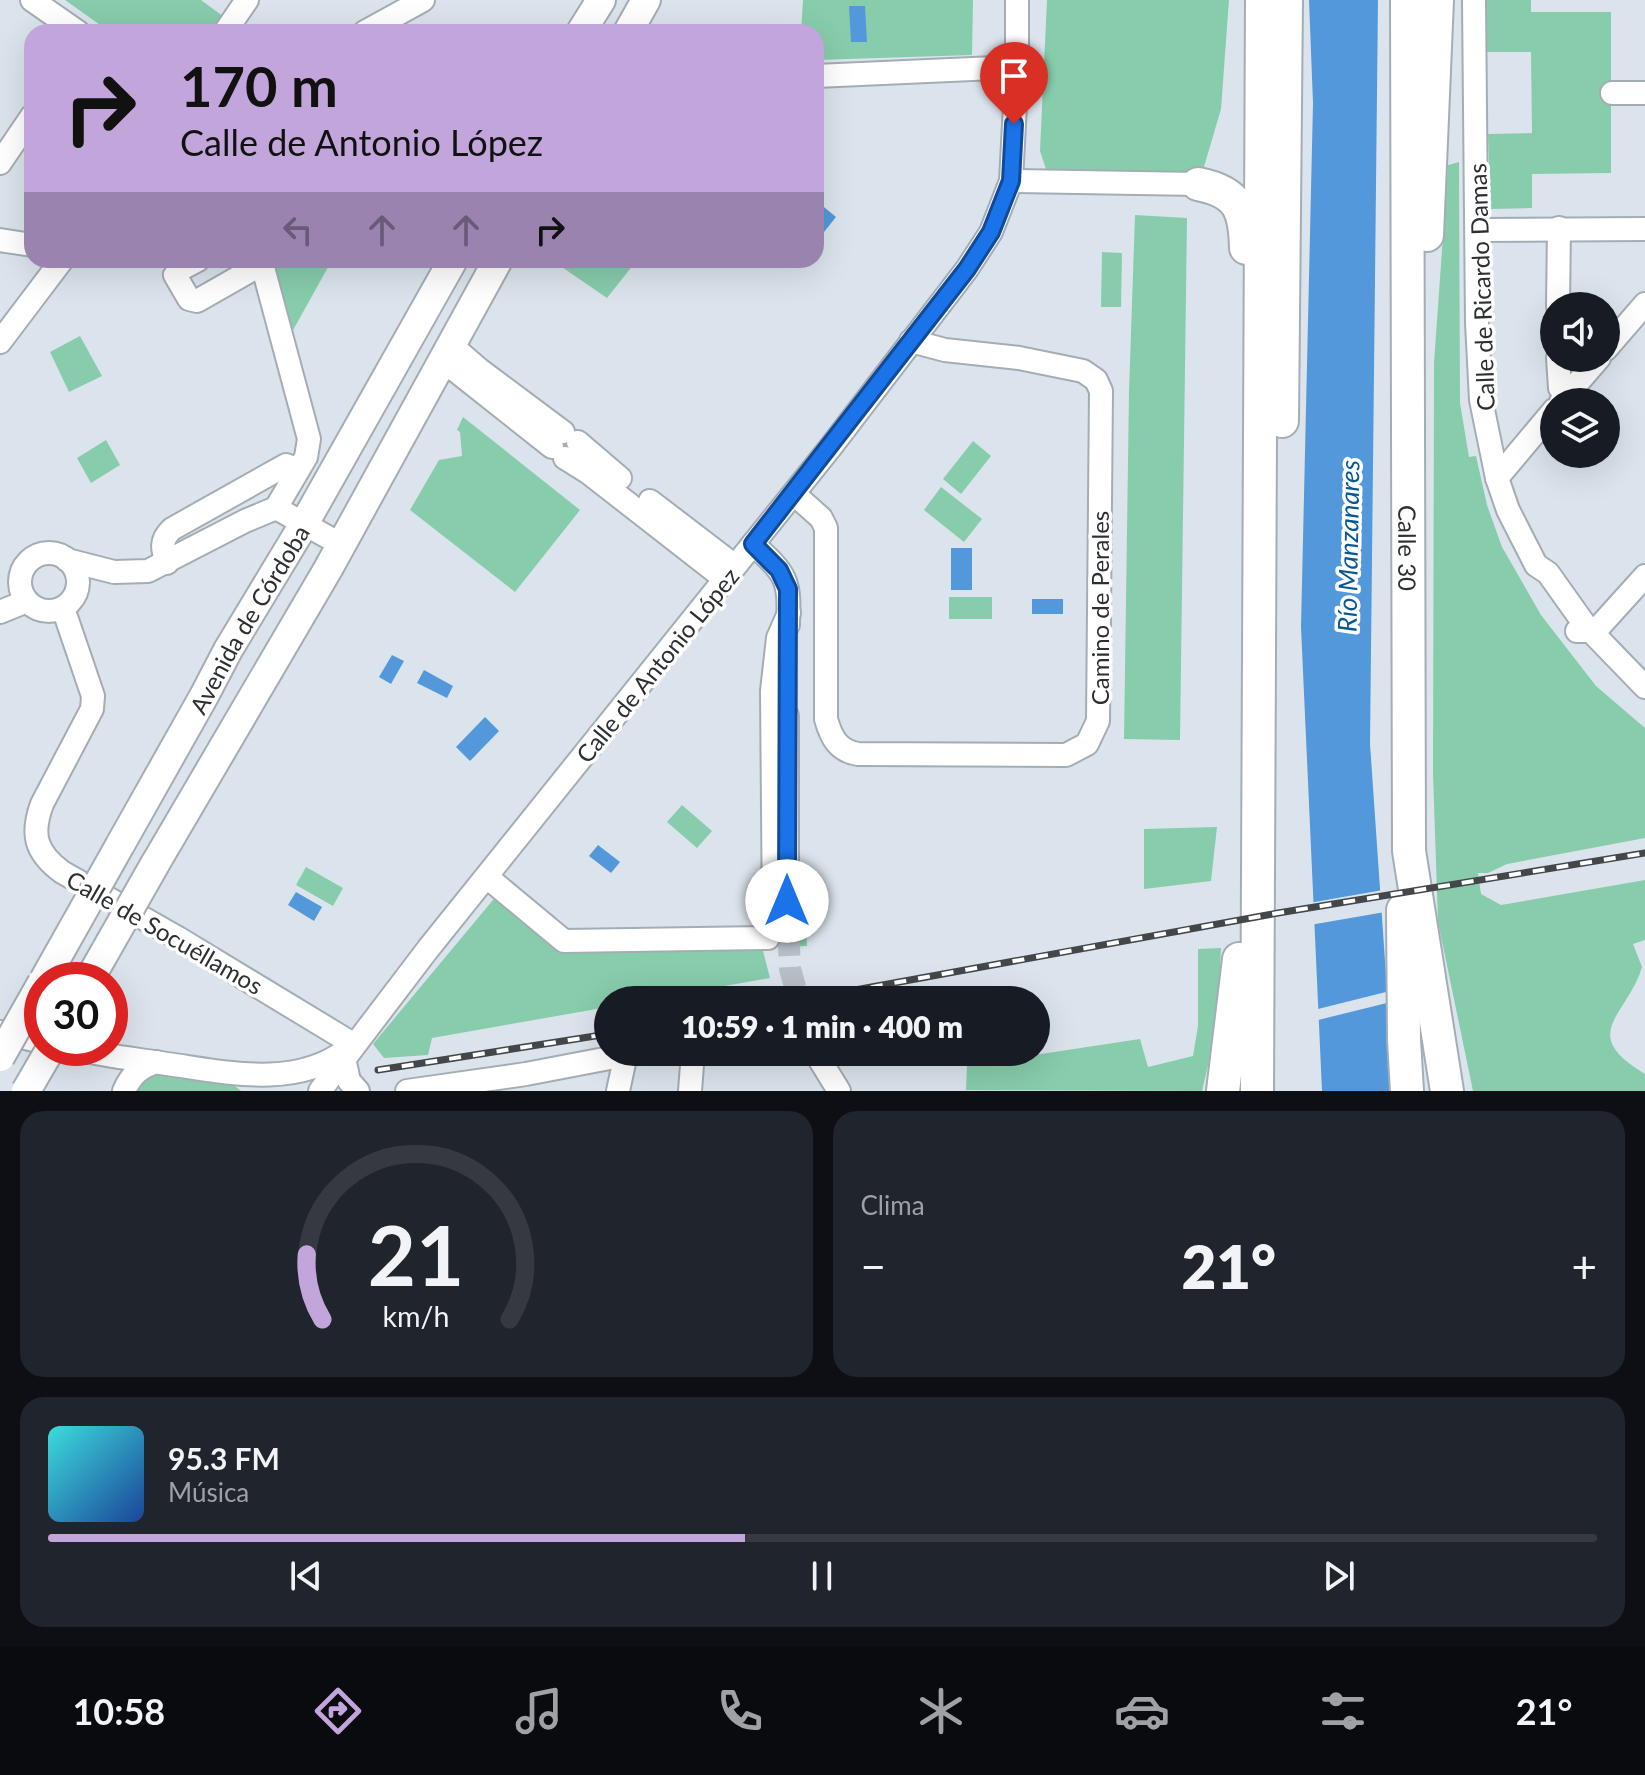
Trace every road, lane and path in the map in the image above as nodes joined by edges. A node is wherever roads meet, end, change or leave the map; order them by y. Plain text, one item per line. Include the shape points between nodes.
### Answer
1 (32, 0) edge
2 (423, 0) edge
3 (601, 0) edge
4 (646, 0) edge
5 (1017, 0) edge
6 (1262, 0) edge
7 (1286, 0) edge
8 (1407, 0) edge
9 (1437, 0) edge
10 (1474, 0) edge
11 (239, 3) edge
12 (66, 24) edge
13 (229, 24) edge
14 (380, 24) edge
15 (586, 24) edge
16 (632, 24) edge
17 (1017, 67) junction
18 (824, 76) edge
19 (1612, 93) dead end
20 (1645, 93) edge
21 (24, 128) edge
22 (0, 163) edge
23 (1011, 181) junction
24 (1198, 184) joint
25 (1559, 228) junction
26 (1645, 229) edge
27 (1478, 230) junction
28 (0, 240) edge
29 (24, 244) edge
30 (56, 268) edge
31 (183, 268) edge
32 (254, 268) edge
33 (263, 268) edge
34 (448, 268) edge
35 (493, 268) edge
36 (1558, 292) edge
37 (1645, 304) edge
38 (1620, 333) edge
39 (911, 341) junction
40 (0, 342) edge
41 (445, 354) junction
42 (1587, 372) edge
43 (1573, 388) edge
44 (1540, 427) edge
45 (1407, 433) junction
46 (1260, 435) junction
47 (298, 470) junction
48 (1497, 478) junction
49 (794, 494) junction
50 (276, 508) junction
51 (304, 524) junction
52 (340, 544) junction
53 (753, 544) junction
54 (67, 560) junction
55 (167, 563) junction
56 (22, 571) junction
57 (114, 572) junction
58 (730, 572) junction
59 (1645, 576) edge
60 (0, 579) edge
61 (78, 588) junction
62 (27, 601) junction
63 (63, 608) junction
64 (0, 612) edge
65 (789, 613) junction
66 (1583, 631) junction
67 (1645, 687) edge
68 (1645, 703) edge
69 (1409, 851) junction
70 (1259, 876) junction
71 (487, 877) junction
72 (787, 901) tunnel mouth
73 (54, 962) edge
74 (99, 962) edge
75 (1257, 986) junction
76 (24, 1015) edge
77 (0, 1032) edge
78 (24, 1038) edge
79 (349, 1051) junction
80 (0, 1057) edge
81 (128, 1058) edge
82 (156, 1062) junction
83 (594, 1064) edge
84 (41, 1066) edge
85 (623, 1066) edge
86 (692, 1066) edge
87 (818, 1066) edge
88 (824, 1066) edge
89 (232, 1073) junction
90 (284, 1073) junction
91 (524, 1082) edge
92 (432, 1089) edge
93 (26, 1091) edge
94 (124, 1091) edge
95 (258, 1091) edge
96 (312, 1091) edge
97 (320, 1091) edge
98 (358, 1091) edge
99 (407, 1091) edge
100 (618, 1091) edge
101 (690, 1091) edge
102 (824, 1091) edge
103 (839, 1091) edge
104 (1223, 1091) edge
105 (1257, 1091) edge
106 (1407, 1091) edge
107 (1447, 1091) edge

1 - 12 street
2 - 14 street
3 - 15 main road
4 - 16 main road
5 - 17 street, Calle de Antonio López
6 - 46 highway
7 - 75 highway via 1285,286 1269,958
8 - 45 highway, Calle 30
9 - 45 highway via 1420,361
10 - 27 street, Calle de Ricardo Damas
11 - 13 street
17 - 18 street
17 - 23 street, Calle de Antonio López
19 - 20 street
21 - 22 street
23 - 24 street
23 - 39 street, Calle de Antonio López via 991,232
24 - 46 highway via 1227,192 1238,204 1245,226 1247,317
25 - 26 street
25 - 27 street
25 - 36 street
27 - 48 street, Calle de Ricardo Damas via 1481,400
28 - 29 street
30 - 40 street
31 - 32 street via 175,275 189,299 197,301
33 - 47 street via 309,439
34 - 51 main road, Avenida de Córdoba
35 - 41 main road, Avenida de Córdoba
37 - 38 street
39 - 49 street, Calle de Antonio López
39 - 49 street, Camino de Perales via 1083,371 1101,391 1098,721 1087,744 1066,755 858,754 841,747 830,735 826,719 826,528
41 - 52 main road, Avenida de Córdoba
41 - 58 street via 456,371 564,445 598,462
42 - 43 street
44 - 48 street
45 - 69 highway, Calle 30
46 - 70 highway
47 - 50 street
47 - 55 street via 286,465 172,529 162,545
48 - 66 street, Calle de Ricardo Damas via 1538,580
49 - 53 street, Calle de Antonio López
50 - 51 street
50 - 55 street
51 - 52 street
51 - 73 main road, Avenida de Córdoba, bridge
52 - 74 main road, Avenida de Córdoba, bridge
53 - 58 street, Calle de Antonio López
53 - 65 street via 785,577
54 - 56 street via 45,553
54 - 57 street
54 - 61 street
55 - 57 street via 148,571
56 - 60 street
56 - 62 street via 20,587
57 - 61 street
58 - 71 street, Calle de Antonio López
59 - 66 street via 1612,615
61 - 63 street
62 - 63 street via 44,611
62 - 64 street
63 - 79 street, Calle de Socuéllamos via 93,696 88,721 37,819 35,838 42,852 62,872 178,938
65 - 71 street via 778,638 772,691 771,934 762,939 564,941
65 - 72 street
66 - 67 street, Calle de Ricardo Damas
66 - 68 street, Calle de Ricardo Damas via 1603,664
69 - 106 highway via 1402,940
69 - 107 highway, Calle 30
70 - 75 highway
70 - 104 highway via 1245,901
71 - 79 street, Calle de Antonio López
75 - 105 highway
76 - 80 main road, Avenida de Córdoba, bridge
77 - 78 street
79 - 90 street
79 - 97 street, Calle de Antonio López
79 - 98 street via 349,1081
81 - 82 street
82 - 89 street
82 - 94 street via 133,1074
83 - 91 street
84 - 93 main road, bridge
85 - 100 street
86 - 101 street
87 - 102 street
88 - 103 street
89 - 90 street
89 - 95 street
90 - 96 street
91 - 92 street
92 - 99 street

